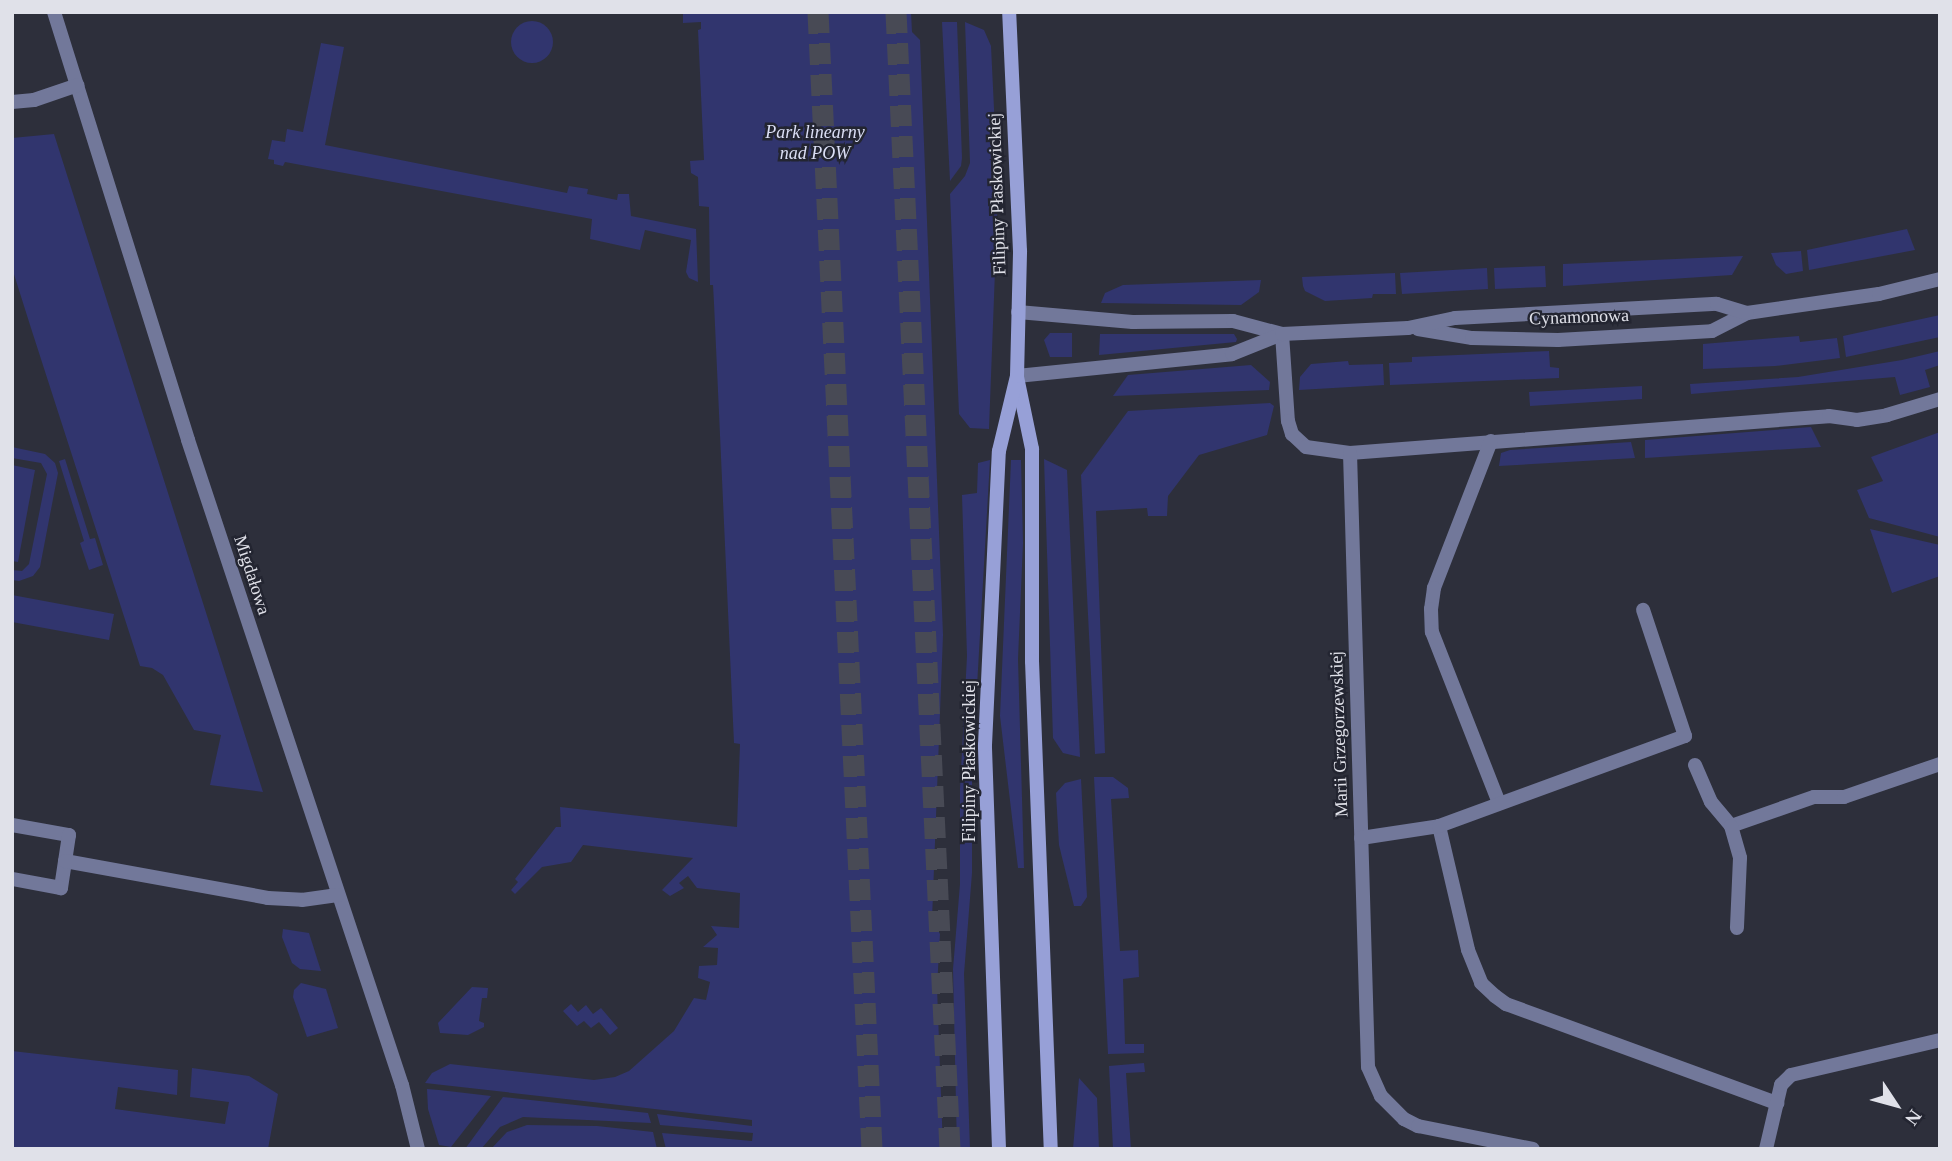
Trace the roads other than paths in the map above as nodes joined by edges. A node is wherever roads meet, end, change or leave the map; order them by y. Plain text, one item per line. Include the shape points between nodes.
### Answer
1 (54, 12) edge
2 (1009, 12) edge
3 (78, 85) junction
4 (12, 102) edge
5 (1940, 279) edge
6 (1018, 312) junction
7 (1747, 313) junction
8 (1408, 328) junction
9 (1282, 334) junction
10 (1017, 376) junction
11 (1940, 399) edge
12 (1490, 441) junction
13 (1350, 453) junction
14 (1643, 610) dead end
15 (1940, 764) edge
16 (1695, 765) dead end
17 (1500, 803) junction
18 (12, 825) edge
19 (1439, 825) junction
20 (1731, 826) junction
21 (1361, 838) junction
22 (65, 861) junction
23 (12, 879) edge
24 (338, 895) junction
25 (1737, 928) dead end
26 (1940, 1040) edge
27 (1777, 1102) junction
28 (418, 1149) edge
29 (999, 1149) edge
30 (1051, 1149) edge
31 (1533, 1149) edge
32 (1766, 1149) edge

1 - 3 street, Migdałowa
2 - 6 main road, Filipiny Płaskowickiej via 1020,251
3 - 4 street via 34,100
3 - 24 street, Migdałowa via 188,440
5 - 7 street, Cynamonowa via 1879,294
6 - 9 street, Cynamonowa via 1133,322 1233,321
6 - 10 main road, Filipiny Płaskowickiej
7 - 8 street, Cynamonowa via 1717,304 1455,318
7 - 8 street, Cynamonowa via 1712,331 1558,340 1472,338
8 - 9 street, Cynamonowa
9 - 10 street, Cynamonowa via 1232,354
9 - 13 street via 1292,434 1306,447
10 - 29 main road, Filipiny Płaskowickiej via 999,451 985,745
10 - 30 main road, Filipiny Płaskowickiej via 1032,449 1032,660
11 - 12 street via 1857,420 1829,416
12 - 13 street
12 - 17 street via 1430,609 1432,632
13 - 21 street, Marii Grzegorzewskiej
14 - 17 street, Marii Grzegorzewskiej via 1685,736
15 - 20 street via 1844,797 1814,797
16 - 20 street via 1711,802
17 - 19 street, Marii Grzegorzewskiej
18 - 22 street via 69,835
19 - 21 street, Marii Grzegorzewskiej
19 - 27 street via 1468,950 1480,983 1492,993 1506,1004
20 - 25 street via 1740,858
21 - 31 street via 1367,1067 1373,1082 1391,1109 1418,1126
22 - 23 street via 61,888
22 - 24 street via 268,898
24 - 28 street, Migdałowa via 402,1085
26 - 27 street via 1791,1075 1781,1085
27 - 32 street

